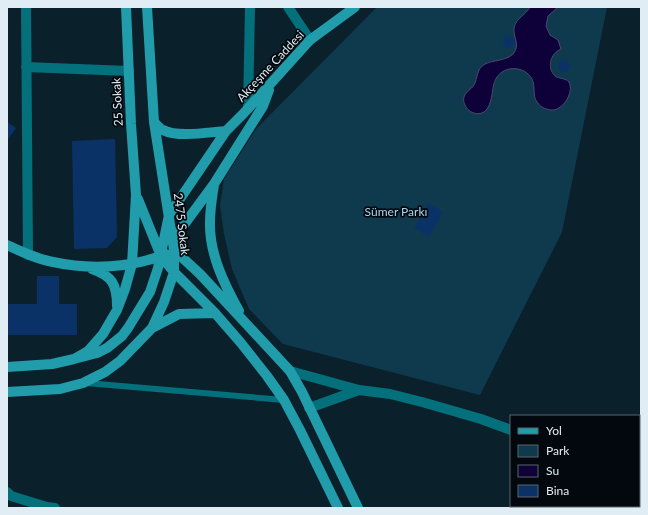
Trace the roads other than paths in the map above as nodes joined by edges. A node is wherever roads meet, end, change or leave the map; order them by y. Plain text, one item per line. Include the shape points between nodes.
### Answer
1 (26, 7) edge
2 (126, 7) edge
3 (147, 7) edge
4 (250, 7) edge
5 (288, 7) edge
6 (355, 7) edge
7 (310, 40) junction
8 (26, 67) junction
9 (129, 70) junction
10 (271, 84) junction
11 (248, 109) junction
12 (154, 122) junction
13 (226, 131) junction
14 (214, 184) junction
15 (136, 195) junction
16 (169, 215) junction
17 (7, 245) edge
18 (173, 246) junction
19 (28, 255) junction
20 (161, 256) junction
21 (132, 264) junction
22 (86, 266) junction
23 (174, 272) junction
24 (117, 310) junction
25 (215, 313) junction
26 (248, 326) junction
27 (152, 328) junction
28 (74, 359) junction
29 (7, 367) edge
30 (290, 371) junction
31 (84, 383) junction
32 (359, 390) junction
33 (7, 392) edge
34 (284, 400) junction
35 (309, 408) junction
36 (510, 430) edge
37 (7, 492) edge
38 (55, 508) edge
39 (338, 508) edge
40 (358, 508) edge

1 - 8 street
2 - 9 main road, 25 Sokak
3 - 12 main road
4 - 11 street
5 - 7 street
6 - 7 main road, Akçeşme Caddesi
7 - 10 main road, Akçeşme Caddesi
8 - 9 street
8 - 19 street
9 - 15 main road, 25 Sokak
10 - 11 main road, Akçeşme Caddesi
10 - 14 main road via 262,106
11 - 13 main road, Akçeşme Caddesi
12 - 13 main road via 162,130 170,133
12 - 16 main road, 2475 Sokak
13 - 16 main road, Akçeşme Caddesi
14 - 18 main road
14 - 26 main road via 210,223 212,244 220,274
15 - 20 main road
15 - 21 main road
16 - 18 main road, 2475 Sokak
16 - 20 main road
17 - 19 main road
18 - 20 main road
18 - 23 main road, 2475 Sokak
18 - 26 main road
19 - 22 main road via 53,262
20 - 21 main road
20 - 23 main road
20 - 28 main road via 150,292 122,336 97,353
21 - 22 main road
21 - 24 main road
22 - 24 main road via 101,272 113,282
23 - 25 main road
23 - 27 main road, 2475 Sokak
24 - 28 main road via 103,334 88,351
25 - 27 main road via 179,314
25 - 34 main road
26 - 30 main road
27 - 31 main road, 2475 Sokak via 120,361
28 - 29 main road via 52,364
30 - 32 street
30 - 35 main road
31 - 33 main road, 2475 Sokak via 60,389
31 - 34 lane
32 - 35 street
32 - 36 street via 422,402
34 - 39 main road
35 - 40 main road
37 - 38 street via 10,496

